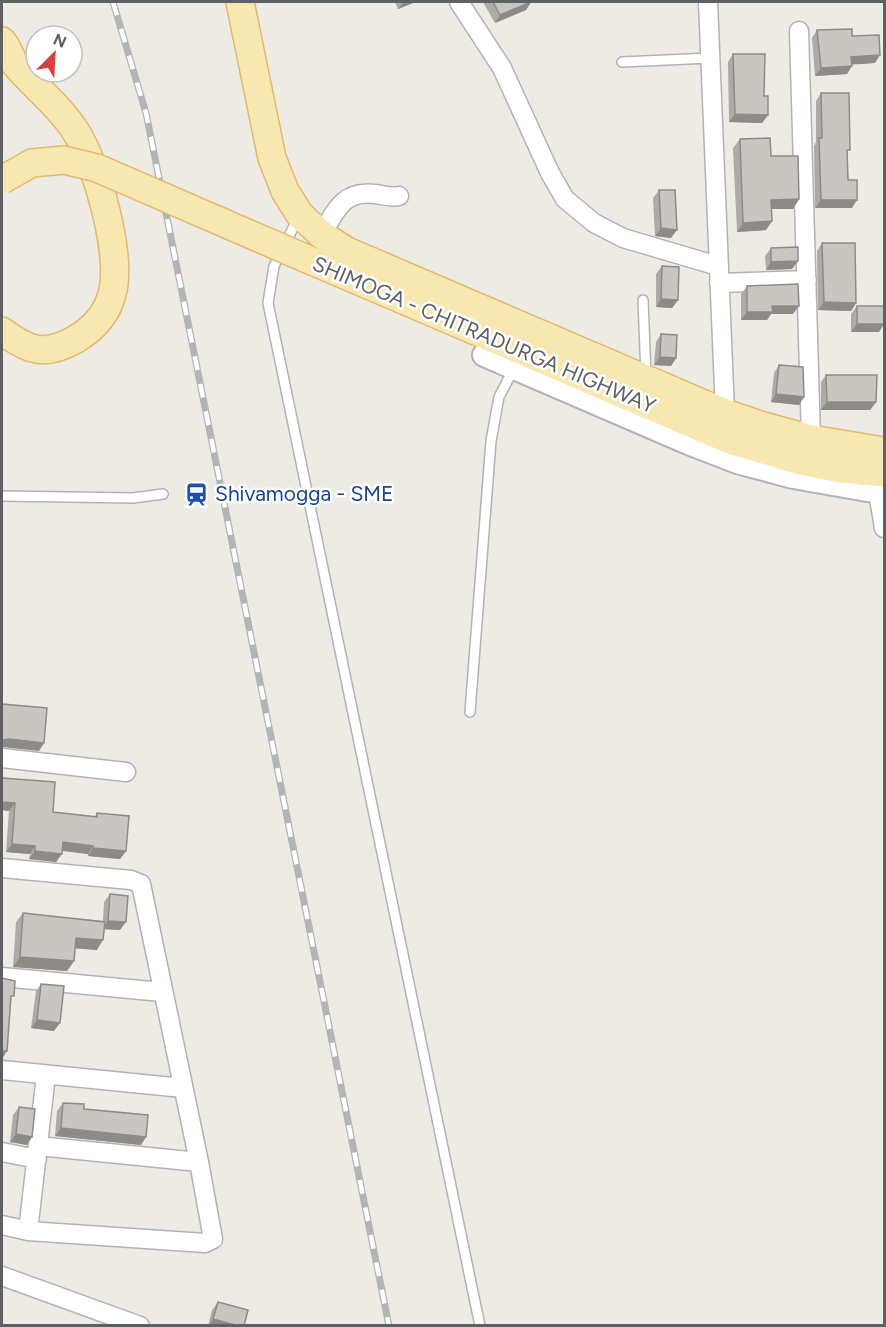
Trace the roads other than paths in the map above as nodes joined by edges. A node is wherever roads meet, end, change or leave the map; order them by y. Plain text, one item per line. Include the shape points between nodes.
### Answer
1 (240, 2) edge
2 (459, 2) edge
3 (708, 2) edge
4 (799, 31) dead end
5 (6, 54) edge
6 (710, 58) junction
7 (622, 62) dead end
8 (2, 180) edge
9 (399, 196) dead end
10 (300, 215) junction
11 (322, 235) junction
12 (718, 274) junction
13 (807, 280) junction
14 (644, 300) dead end
15 (2, 331) edge
16 (484, 355) dead end
17 (514, 368) junction
18 (646, 379) junction
19 (725, 413) junction
20 (811, 439) junction
21 (885, 451) edge
22 (882, 486) edge
23 (163, 494) dead end
24 (2, 496) edge
25 (885, 528) edge
26 (470, 712) dead end
27 (2, 758) edge
28 (126, 772) dead end
29 (2, 868) edge
30 (2, 977) edge
31 (162, 992) junction
32 (2, 1070) edge
33 (46, 1075) junction
34 (183, 1088) junction
35 (2, 1152) edge
36 (37, 1152) junction
37 (199, 1162) junction
38 (2, 1225) edge
39 (28, 1231) junction
40 (2, 1276) edge
41 (140, 1326) edge
42 (480, 1326) edge

1 - 10 main road via 272,158
2 - 12 street via 502,68 565,199 594,223 623,238
3 - 6 street
4 - 13 street
5 - 15 main road via 68,122 84,146 109,228 113,292 104,314 86,334 66,345 45,351 18,342
6 - 7 lane
6 - 12 street
8 - 22 main road, SHIMOGA - CHITRADURGA HIGHWAY, bridge via 32,163 64,160 98,168 730,440 841,469
9 - 11 street via 350,196 336,208
10 - 11 main road
10 - 42 lane via 274,266 268,303
11 - 18 main road via 347,251
12 - 13 street
12 - 19 street
13 - 20 street
14 - 18 lane
16 - 17 street
17 - 22 street via 738,462 793,477
17 - 26 lane via 499,397 491,441
18 - 19 main road
19 - 20 main road
20 - 21 main road
22 - 25 street
23 - 24 lane via 133,498
27 - 28 street
29 - 31 street via 141,884
30 - 31 street
31 - 34 street
32 - 33 street
33 - 34 street
33 - 36 street
34 - 37 street
35 - 36 street
36 - 37 street
36 - 39 street
37 - 39 street via 213,1239 205,1244
38 - 39 street
40 - 41 street

